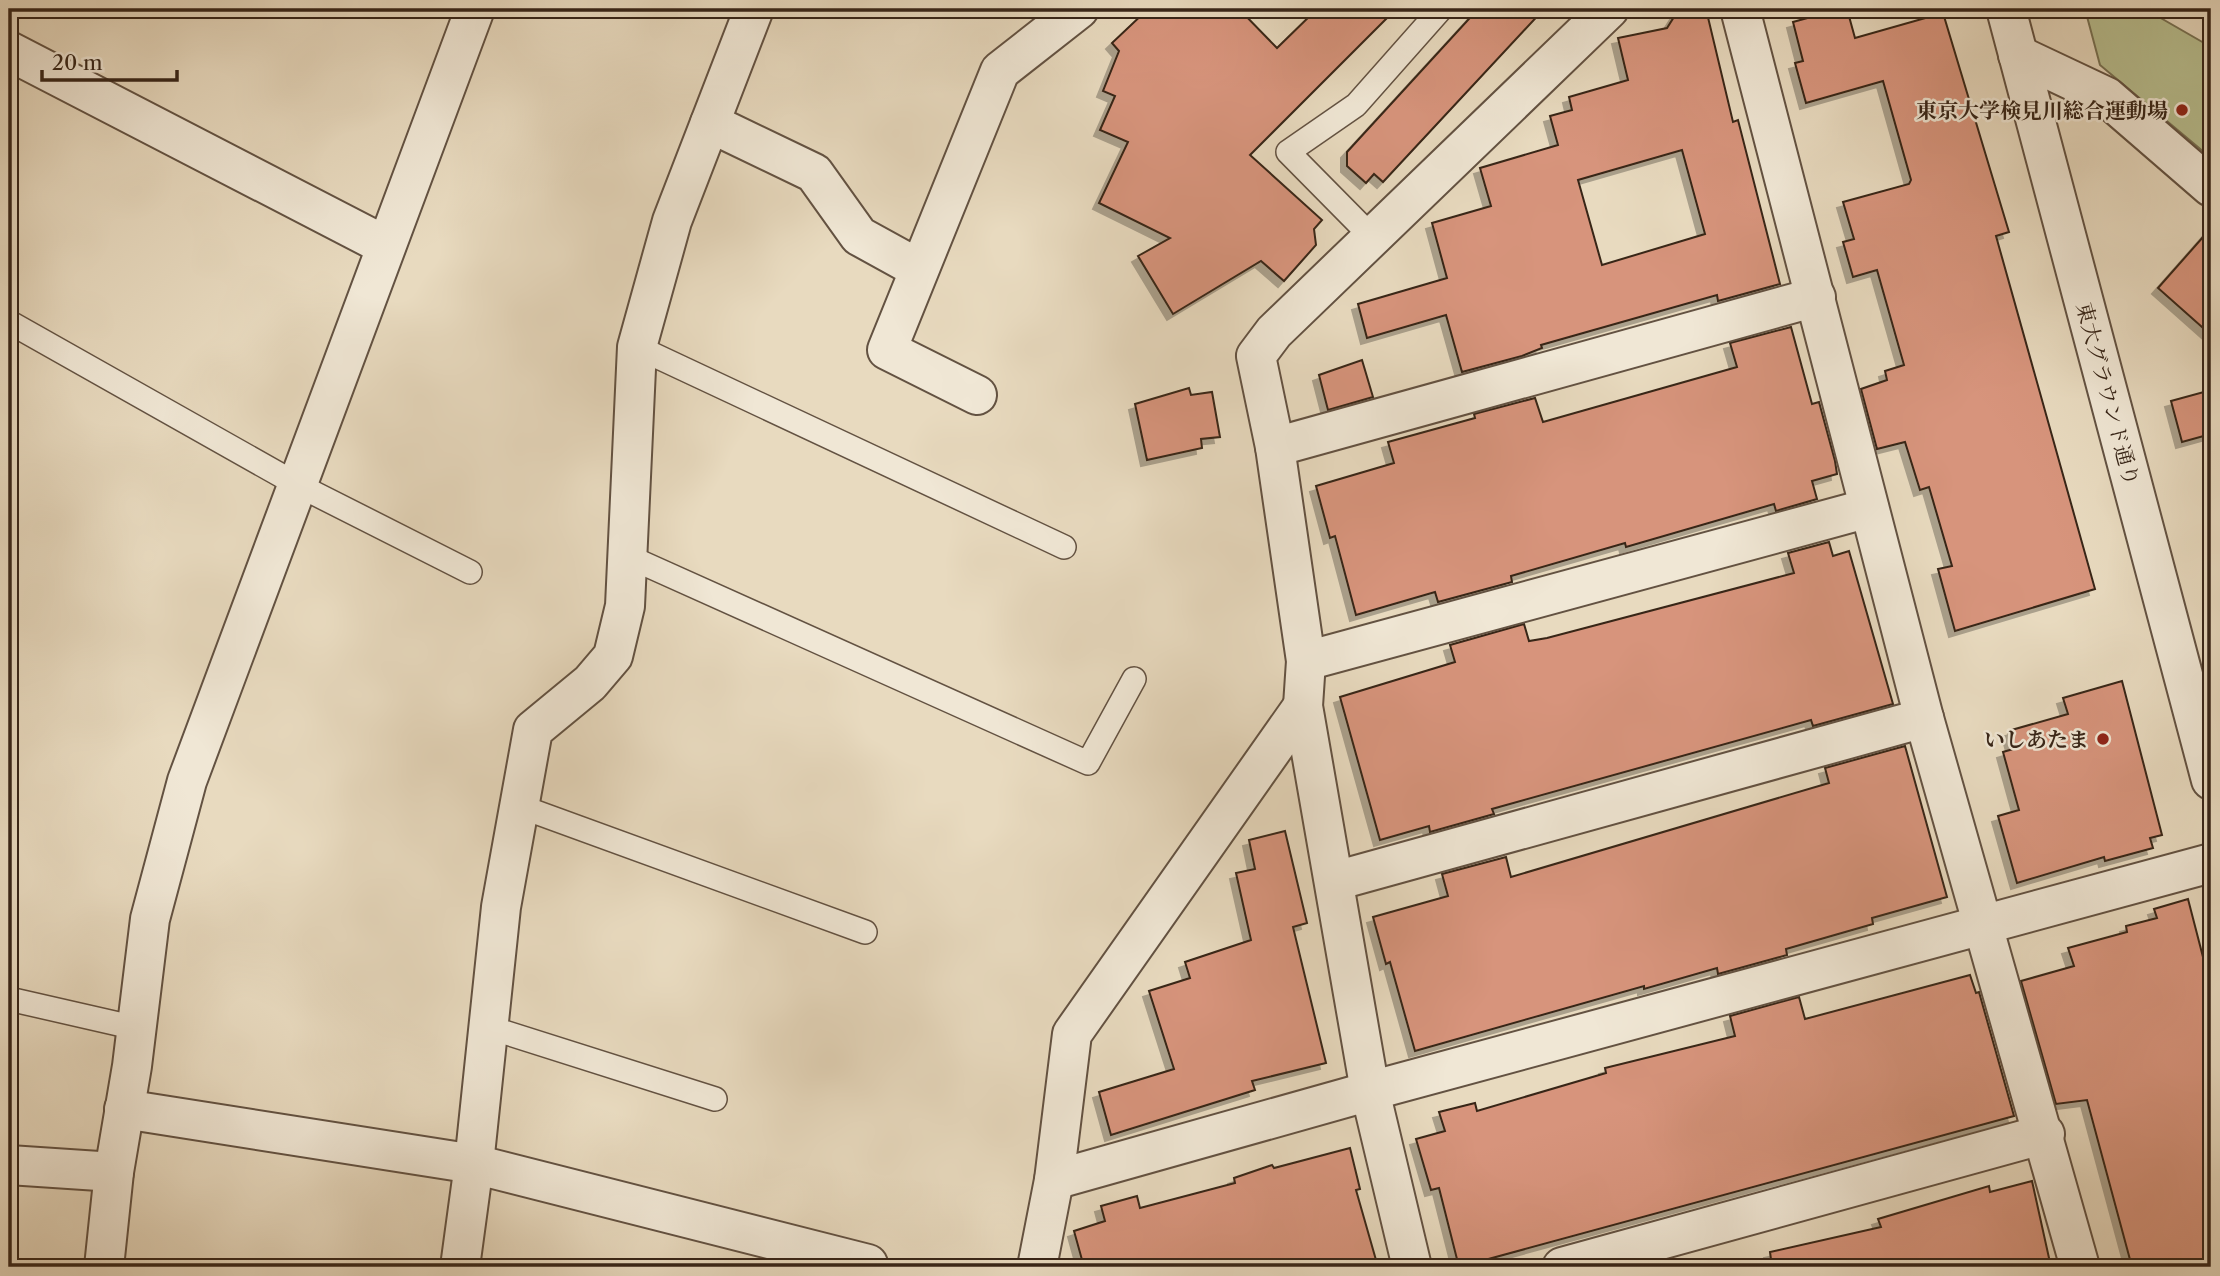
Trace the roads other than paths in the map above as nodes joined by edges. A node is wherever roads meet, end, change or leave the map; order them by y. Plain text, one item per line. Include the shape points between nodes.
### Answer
1 (475, 9) edge
2 (754, 9) edge
3 (1441, 9) edge
4 (1609, 9) edge
5 (1740, 9) edge
6 (2006, 9) edge
7 (1073, 10) edge
8 (9, 51) edge
9 (2018, 55) junction
10 (710, 123) junction
11 (2211, 187) edge
12 (1372, 237) junction
13 (386, 246) junction
14 (919, 269) junction
15 (1816, 297) junction
16 (9, 322) edge
17 (637, 347) junction
18 (977, 396) dead end
19 (1275, 447) junction
20 (298, 485) junction
21 (1869, 508) junction
22 (1064, 547) dead end
23 (627, 556) junction
24 (470, 572) dead end
25 (1306, 661) junction
26 (1134, 679) dead end
27 (1303, 706) junction
28 (1924, 718) junction
29 (2211, 780) edge
30 (519, 806) junction
31 (2211, 863) edge
32 (1335, 881) junction
33 (1985, 924) junction
34 (865, 932) dead end
35 (9, 999) edge
36 (488, 1027) junction
37 (136, 1028) junction
38 (1370, 1091) junction
39 (715, 1098) dead end
40 (124, 1109) junction
41 (2045, 1134) junction
42 (474, 1164) junction
43 (9, 1165) edge
44 (114, 1172) junction
45 (1054, 1180) junction
46 (868, 1264) dead end
47 (104, 1267) edge
48 (460, 1267) edge
49 (1037, 1267) edge
50 (1412, 1267) edge
51 (1562, 1267) edge
52 (2080, 1267) edge

1 - 13 street
2 - 10 street
3 - 12 lane via 1356,104 1288,152
4 - 12 street
5 - 15 street
6 - 9 street, 東大グラウンド通り
7 - 14 street via 1000,71
8 - 13 street
9 - 11 street via 2107,97
9 - 29 street, 東大グラウンド通り
10 - 14 street via 814,173 859,236
10 - 17 street via 672,221
12 - 19 street via 1274,332 1256,356
13 - 20 street
14 - 18 street via 887,350
15 - 19 street
15 - 21 street
16 - 20 lane
17 - 22 lane
17 - 23 street
19 - 25 street
20 - 24 lane
20 - 37 street via 187,781 150,919
21 - 25 street
21 - 28 street
23 - 26 lane via 1088,763
23 - 30 street via 625,606 613,656 590,683 533,730
25 - 27 street
27 - 32 street
27 - 45 street via 1072,1034
28 - 32 street
28 - 33 street
30 - 34 lane
30 - 36 street via 501,906
31 - 33 street
32 - 38 street
33 - 38 street
33 - 41 street
35 - 37 lane
36 - 39 lane
36 - 42 street
37 - 40 street
38 - 45 street
38 - 50 street
40 - 42 street
40 - 44 street
41 - 51 street
41 - 52 street
42 - 46 street
42 - 48 street
43 - 44 street
44 - 47 street
45 - 49 street

